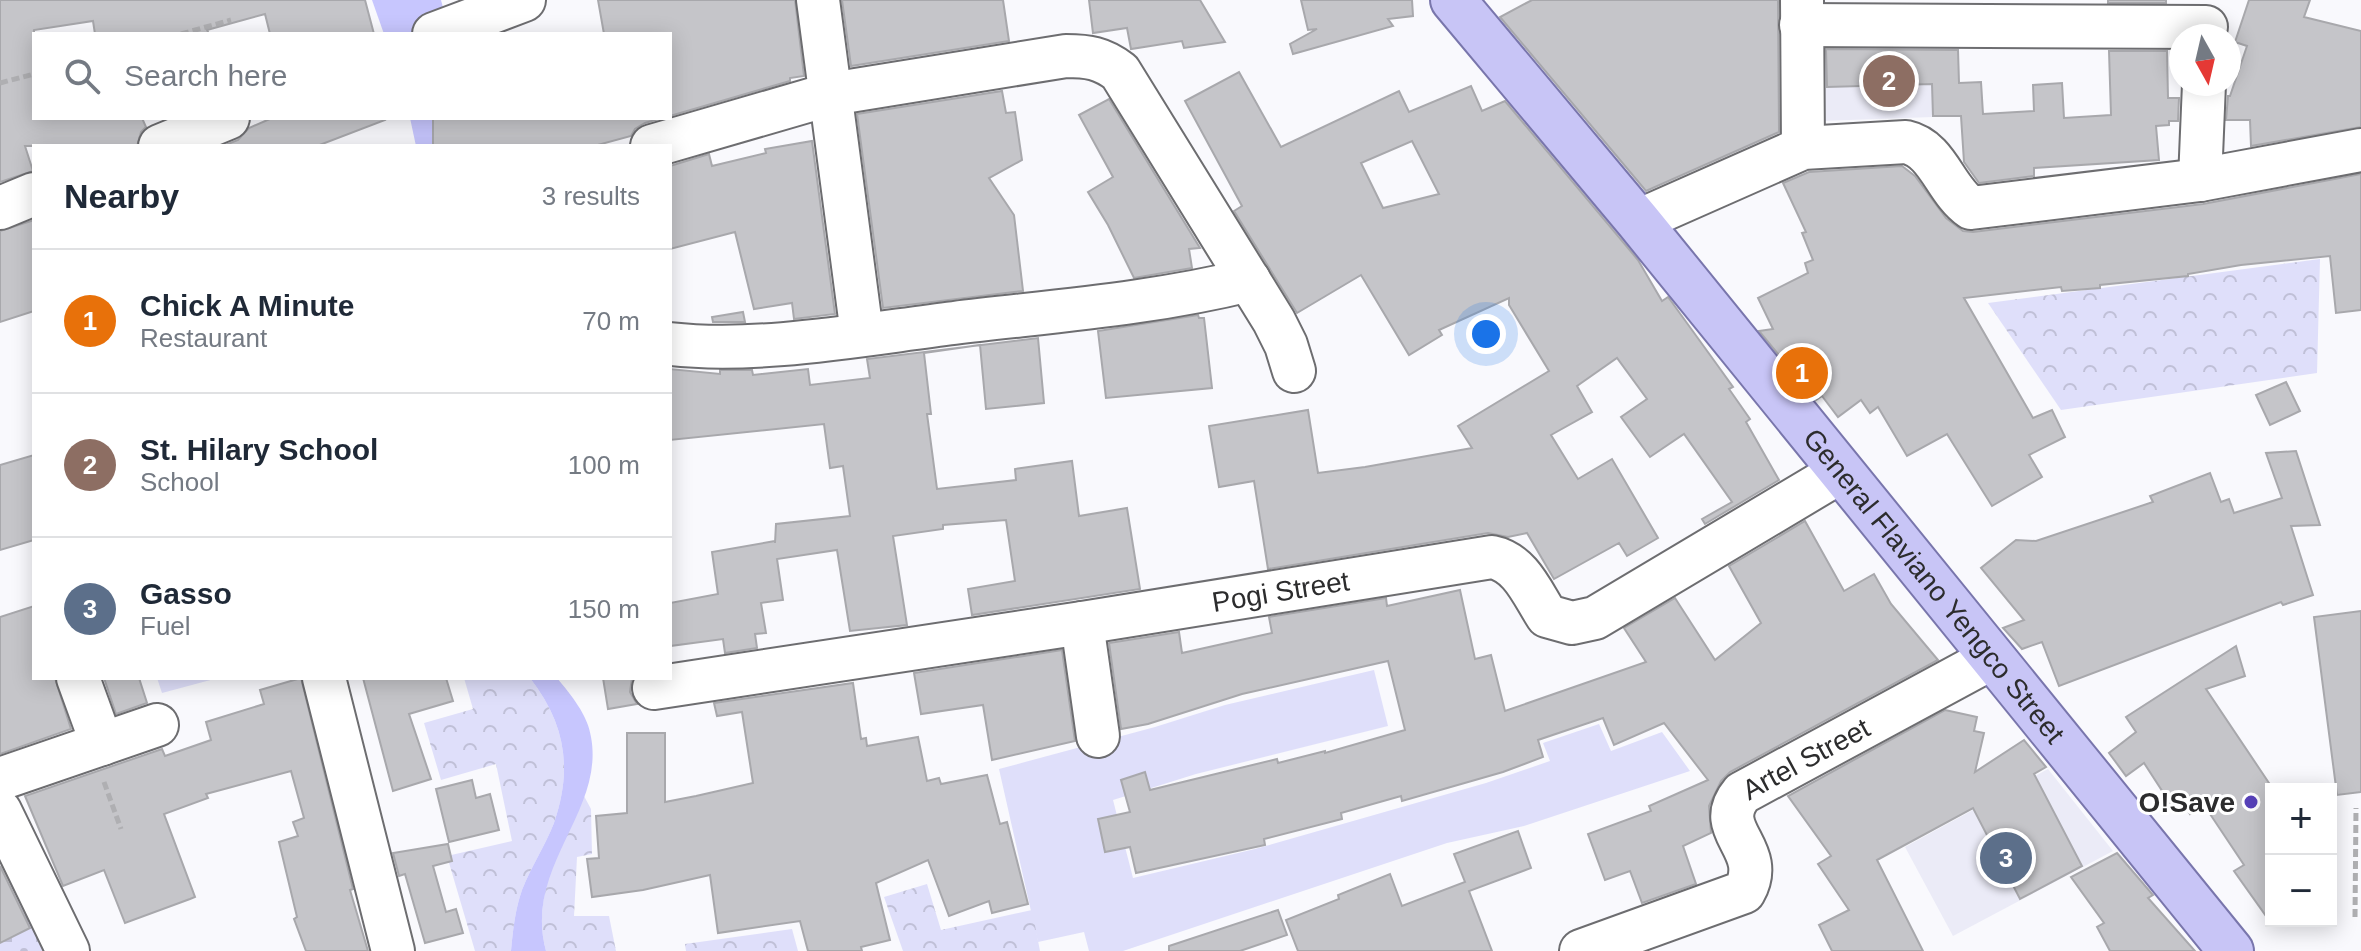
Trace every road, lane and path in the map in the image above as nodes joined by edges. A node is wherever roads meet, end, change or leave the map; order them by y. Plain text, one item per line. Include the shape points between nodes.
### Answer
1 (524, 0) edge
2 (818, 0) edge
3 (1453, 0) edge
4 (1802, 13) edge
5 (231, 20) dead end
6 (2207, 21) edge
7 (445, 30) edge
8 (188, 32) edge
9 (32, 75) edge
10 (0, 83) edge
11 (831, 94) junction
12 (2204, 96) edge
13 (223, 120) edge
14 (165, 144) edge
15 (659, 144) edge
16 (1803, 148) junction
17 (2361, 150) edge
18 (2200, 180) junction
19 (32, 195) edge
20 (0, 208) edge
21 (1638, 221) junction
22 (1249, 280) junction
23 (862, 334) junction
24 (672, 344) edge
25 (1294, 371) dead end
26 (1840, 472) junction
27 (1082, 623) junction
28 (1992, 658) junction
29 (79, 680) edge
30 (325, 680) edge
31 (654, 688) dead end
32 (157, 725) dead end
33 (1098, 736) dead end
34 (96, 746) junction
35 (0, 779) edge
36 (2356, 808) dead end
37 (0, 811) edge
38 (121, 829) dead end
39 (2355, 917) dead end
40 (68, 951) edge
41 (393, 951) edge
42 (1581, 951) edge
43 (2231, 951) edge

1 - 7 street
2 - 11 street
3 - 21 main road, General Flaviano Yengco Street
4 - 6 street
4 - 16 street
5 - 8 path
9 - 10 path
11 - 15 street
11 - 22 street via 1066,56 1105,60 1120,72
11 - 23 street
12 - 18 street
13 - 14 street
16 - 18 street via 1918,145 1971,208
16 - 21 street
17 - 18 street
19 - 20 street
21 - 26 main road, General Flaviano Yengco Street
22 - 23 street via 1161,299
22 - 25 street via 1280,333
23 - 24 street via 727,348
26 - 27 street, Pogi Street via 1642,592 1595,618 1572,623 1547,616 1516,568 1492,557
26 - 28 main road, General Flaviano Yengco Street
27 - 31 street, Pogi Street
27 - 33 street
28 - 42 street, Artel Street via 1742,793 1732,805 1731,817 1751,861 1752,878 1744,892
28 - 43 main road, General Flaviano Yengco Street
29 - 34 street
30 - 41 street
32 - 34 street
34 - 35 street
34 - 38 path
36 - 39 path
37 - 40 street

